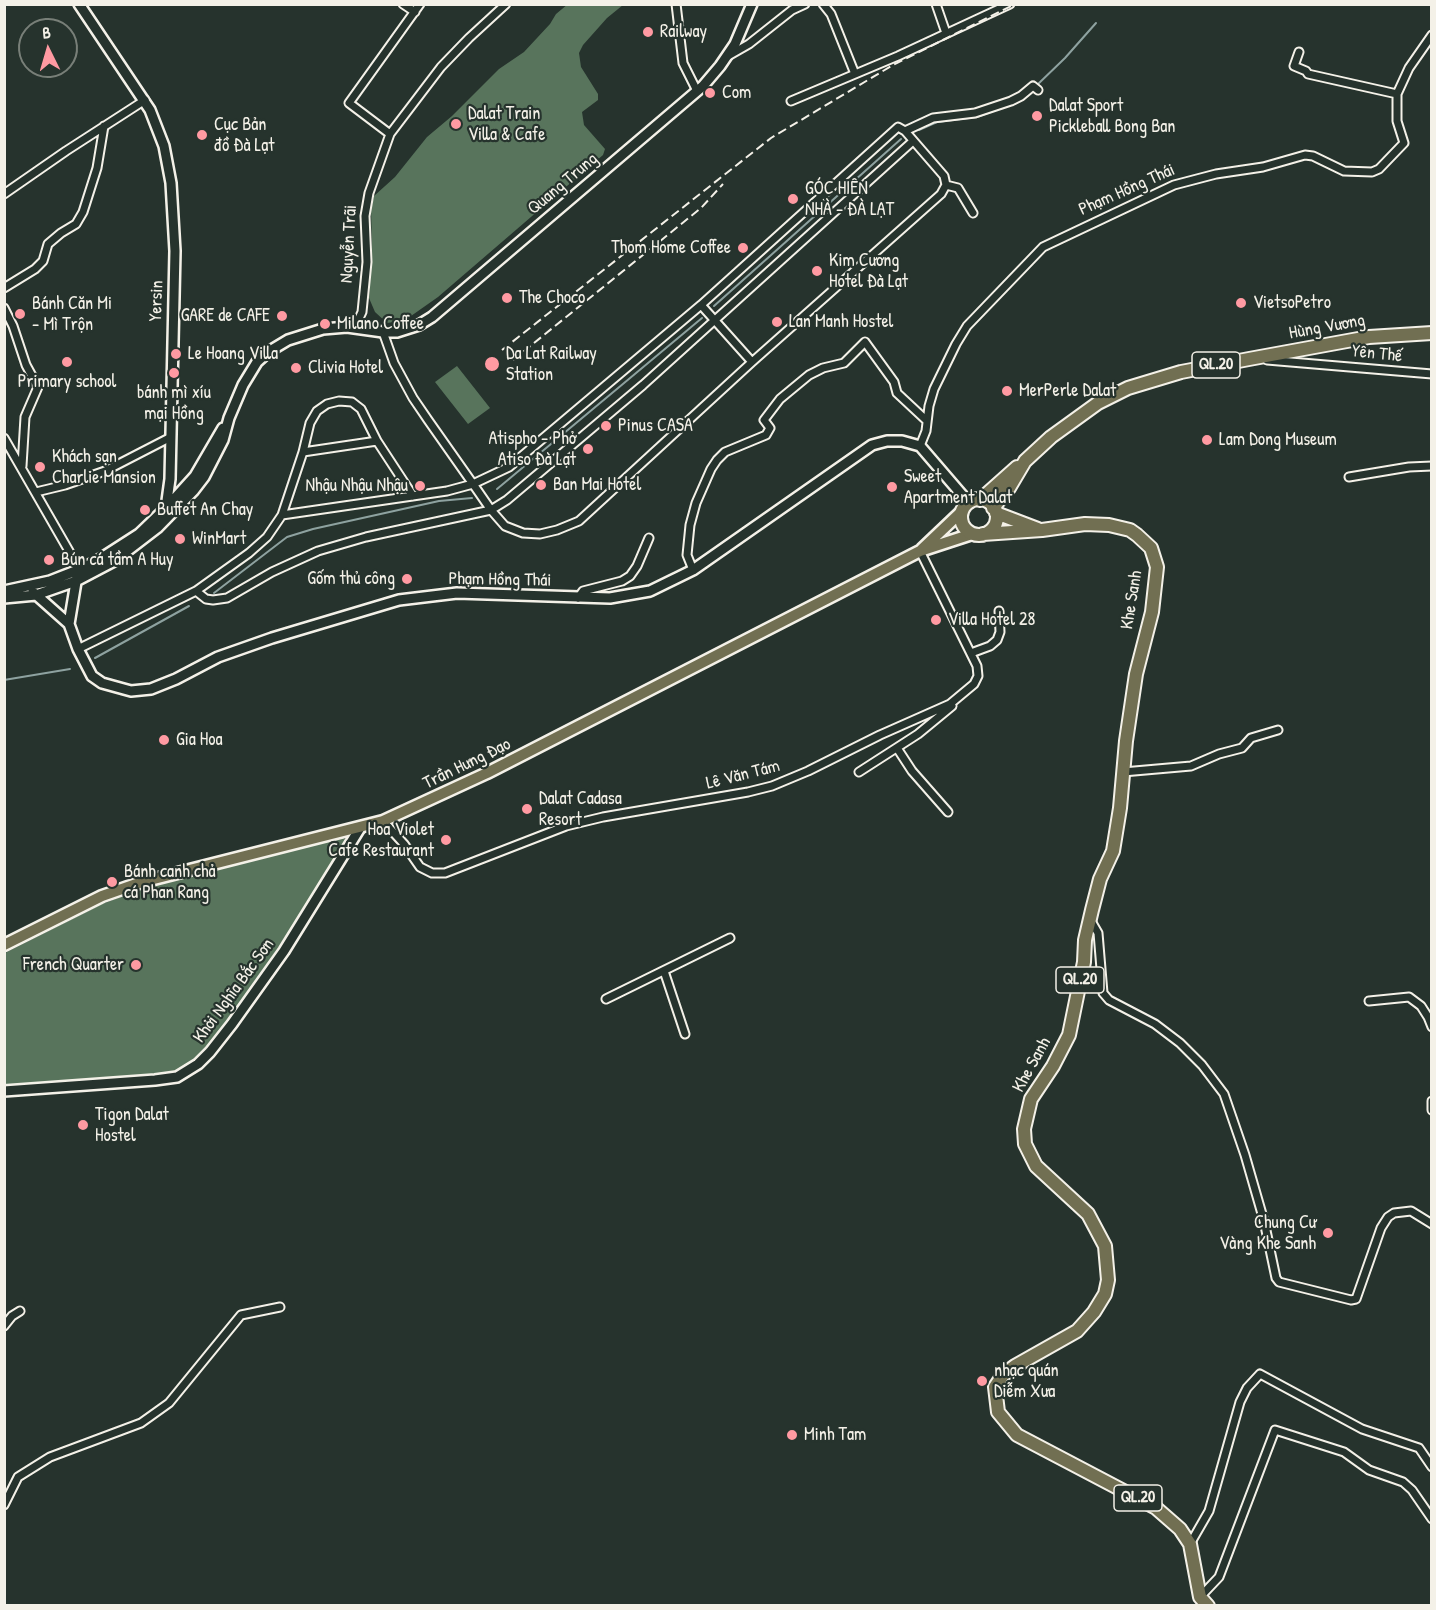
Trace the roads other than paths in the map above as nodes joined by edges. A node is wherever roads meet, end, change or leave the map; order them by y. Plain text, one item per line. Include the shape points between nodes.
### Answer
1 (79, 4) edge
2 (403, 4) edge
3 (420, 4) edge
4 (506, 4) edge
5 (676, 4) edge
6 (752, 4) edge
7 (804, 4) edge
8 (823, 4) edge
9 (936, 4) edge
10 (1010, 4) edge
11 (415, 12) junction
12 (946, 33) junction
13 (1431, 35) edge
14 (1299, 52) dead end
15 (728, 56) junction
16 (855, 74) junction
17 (1036, 88) dead end
18 (698, 91) junction
19 (1397, 94) junction
20 (145, 100) junction
21 (791, 101) dead end
22 (104, 126) junction
23 (905, 131) junction
24 (390, 134) junction
25 (913, 141) junction
26 (946, 185) junction
27 (4, 194) edge
28 (973, 213) dead end
29 (4, 288) edge
30 (701, 304) junction
31 (4, 308) edge
32 (7, 317) edge
33 (713, 320) junction
34 (356, 327) junction
35 (383, 332) junction
36 (1431, 333) edge
37 (1248, 359) junction
38 (752, 362) junction
39 (1431, 374) edge
40 (229, 418) junction
41 (927, 421) junction
42 (171, 437) junction
43 (4, 438) edge
44 (377, 441) junction
45 (920, 446) junction
46 (303, 452) junction
47 (1025, 461) junction
48 (22, 466) junction
49 (1431, 466) edge
50 (1349, 477) dead end
51 (473, 484) junction
52 (36, 492) junction
53 (413, 496) junction
54 (970, 505) junction
55 (166, 508) junction
56 (491, 510) junction
57 (994, 510) junction
58 (282, 515) junction
59 (157, 528) junction
60 (1042, 530) junction
61 (978, 534) junction
62 (649, 538) dead end
63 (920, 551) junction
64 (78, 570) junction
65 (693, 570) junction
66 (76, 581) junction
67 (27, 586) junction
68 (4, 591) edge
69 (196, 591) junction
70 (36, 595) junction
71 (4, 598) edge
72 (578, 598) junction
73 (999, 611) dead end
74 (69, 624) junction
75 (78, 650) junction
76 (972, 653) junction
77 (965, 693) junction
78 (1278, 730) dead end
79 (897, 748) junction
80 (859, 772) dead end
81 (1123, 772) junction
82 (948, 812) dead end
83 (383, 821) junction
84 (360, 828) junction
85 (1089, 918) junction
86 (730, 938) dead end
87 (4, 945) edge
88 (664, 971) junction
89 (606, 999) dead end
90 (1369, 1001) dead end
91 (1431, 1027) edge
92 (685, 1034) dead end
93 (4, 1091) edge
94 (1431, 1101) edge
95 (1431, 1110) edge
96 (1431, 1224) edge
97 (280, 1307) dead end
98 (20, 1311) dead end
99 (4, 1326) edge
100 (1431, 1467) edge
101 (4, 1505) edge
102 (1431, 1519) edge
103 (1190, 1544) junction
104 (1204, 1601) edge

1 - 20 street, Yersin
2 - 11 street
3 - 11 street
4 - 24 street, Nguyễn Trãi via 441,67
5 - 18 street via 683,63
6 - 15 street, Quang Trung
7 - 15 street
8 - 16 street via 831,14
9 - 12 street
10 - 12 street
11 - 24 street via 349,103
12 - 16 street
13 - 19 street, Phạm Hồng Thái
14 - 19 street via 1294,66 1308,75
15 - 18 street, Quang Trung
16 - 21 street
17 - 23 street via 975,113 933,118
18 - 35 street, Quang Trung via 432,317 411,328
19 - 41 street, Phạm Hồng Thái via 1397,121 1404,143 1380,169 1344,171 1305,155 1216,174 1174,185 1043,248 966,326 934,389
20 - 22 street
20 - 42 street, Yersin via 164,146 176,231
22 - 27 street
22 - 29 street via 97,168 76,224 48,244 43,261 35,269
23 - 25 street
23 - 30 street via 898,127
24 - 34 street, Nguyễn Trãi via 369,193 365,216 367,262 362,312
25 - 26 street via 944,176
25 - 33 street
26 - 28 street via 958,188
26 - 38 street via 941,194
30 - 33 street
30 - 51 street via 509,467
31 - 32 street
32 - 48 street via 38,387 24,417
33 - 38 street
33 - 56 street via 622,403
34 - 35 street, Quang Trung
34 - 40 street via 311,332 268,352 249,374
35 - 51 street via 413,398
36 - 37 highway, Hùng Vương / QL.20 via 1370,337
37 - 39 street, Yên Thế
37 - 47 highway, Hùng Vương / QL.20 via 1156,379 1113,394 1051,437
38 - 56 street via 579,521 540,534 523,533 505,526
40 - 55 street via 195,476
40 - 59 street via 224,440 204,477
41 - 45 street, Phạm Hồng Thái
41 - 65 street via 897,393 894,382 865,342 844,363 809,375 780,399 764,420 770,428 766,435 725,452 711,469 690,525 687,555
42 - 52 street via 105,471
42 - 55 street, Yersin
43 - 48 street
44 - 46 street
44 - 46 street via 361,409 352,402 339,401 317,411
44 - 53 street
45 - 54 street
45 - 65 street, Phạm Hồng Thái via 902,441 872,445
46 - 58 street
47 - 54 highway, QL.20
47 - 57 highway, Hùng Vương / QL.20
48 - 52 street
49 - 50 street
51 - 53 street
51 - 56 street
52 - 64 street
53 - 58 street
54 - 57 highway, QL.20 via 985,501
54 - 61 highway via 962,522
54 - 63 main road, Trần Hưng Đạo
55 - 59 street, Yersin
55 - 64 street via 132,538
56 - 69 street via 318,550 227,598 206,599
57 - 60 highway, Khe Sanh / QL.20
57 - 61 highway, QL.20 via 995,524
58 - 69 street via 255,548
59 - 66 street, Yersin via 114,561
60 - 61 highway, Khe Sanh / QL.20
60 - 81 highway, Khe Sanh / QL.20 via 1109,525 1130,530 1151,548 1157,567 1155,590 1136,674
61 - 63 main road, Trần Hưng Đạo
62 - 72 street via 630,576 583,591
63 - 76 street
63 - 83 main road, Trần Hưng Đạo via 496,768
64 - 66 street, Phạm Hồng Thái
64 - 67 street
65 - 72 street, Phạm Hồng Thái via 631,596
66 - 70 street, Yersin
66 - 74 street, Phạm Hồng Thái
67 - 68 street
67 - 70 street
69 - 75 street
70 - 71 street, Yersin
70 - 74 street
72 - 75 street, Phạm Hồng Thái via 457,593 399,600 272,638 218,657 151,689 132,691 102,683 92,676
73 - 76 street via 997,640
74 - 75 street, Phạm Hồng Thái
76 - 77 street via 978,676
77 - 79 street
77 - 83 street, Lê Văn Tám via 950,704 772,786 566,826 445,873 432,873 420,867
78 - 81 street via 1191,766
79 - 80 street
79 - 82 street
81 - 85 highway, Khe Sanh / QL.20 via 1113,851
83 - 84 main road, Trần Hưng Đạo
84 - 87 main road, Trần Hưng Đạo via 142,882 102,896
84 - 93 street, Khởi Nghĩa Bắc Sơn via 284,951 225,1034 198,1064 177,1077
85 - 96 street via 1098,933 1103,993 1108,1000 1155,1024 1180,1043 1224,1094 1245,1155 1279,1282 1356,1299 1388,1216 1411,1211
85 - 103 highway, Khe Sanh / QL.20 via 1069,1035 1031,1099 1024,1129 1025,1144 1036,1166 1088,1214 1105,1246 1108,1280 1105,1294 1077,1331 1003,1375 995,1387 998,1412 1017,1435 1156,1508 1180,1529
86 - 88 street
88 - 89 street
88 - 92 street
90 - 91 street via 1409,997 1421,1006
94 - 95 street
97 - 101 street via 241,1315 169,1403 141,1423 50,1457 18,1477
98 - 99 street
100 - 103 street via 1419,1448 1362,1429 1260,1374 1240,1402 1209,1511
102 - 104 street via 1403,1482 1369,1470 1344,1452 1275,1430 1219,1577
103 - 104 highway, Khe Sanh / QL.20

